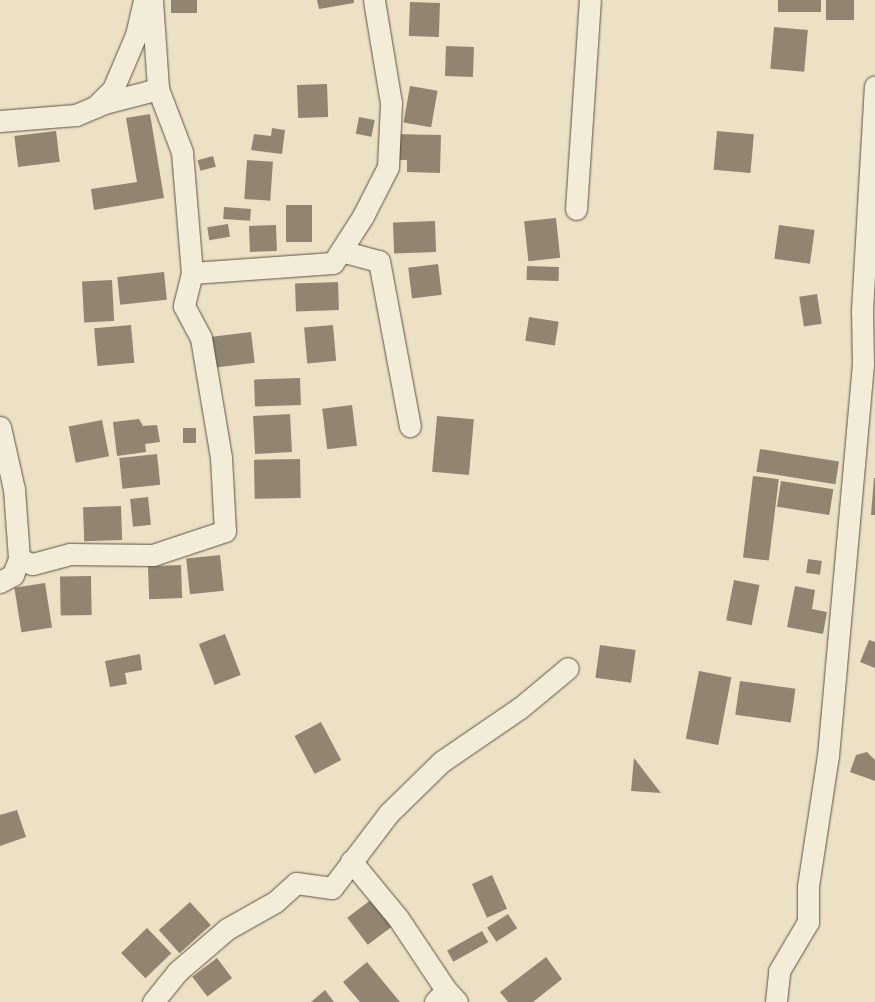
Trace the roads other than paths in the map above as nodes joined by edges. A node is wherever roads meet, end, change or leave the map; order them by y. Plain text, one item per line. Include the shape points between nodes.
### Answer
1 (144, 0) edge
2 (152, 0) edge
3 (374, 0) edge
4 (590, 0) edge
5 (875, 86) edge
6 (158, 89) junction
7 (94, 107) junction
8 (0, 121) edge
9 (576, 209) dead end
10 (341, 251) junction
11 (192, 273) junction
12 (869, 342) edge
13 (410, 426) dead end
14 (0, 427) edge
15 (19, 559) junction
16 (0, 582) edge
17 (568, 668) dead end
18 (352, 861) junction
19 (446, 998) edge
20 (153, 1002) edge
21 (776, 1002) edge

1 - 7 street via 136,35 113,90
2 - 6 street
3 - 10 street via 391,103 388,167
4 - 9 street
5 - 12 street via 865,227
6 - 7 street
6 - 11 street via 182,152
7 - 8 street via 76,115
10 - 11 street via 333,263
10 - 13 street via 379,261
11 - 15 street via 184,306 200,338 221,458 225,531 153,554 70,554 32,564
12 - 21 street via 863,365 828,756 808,886 808,922 779,971
14 - 15 street via 14,489
15 - 16 street via 13,575
17 - 18 street via 520,708 441,762 388,813
18 - 19 street via 398,918
18 - 20 street via 332,888 296,883 276,902 227,929 176,972

